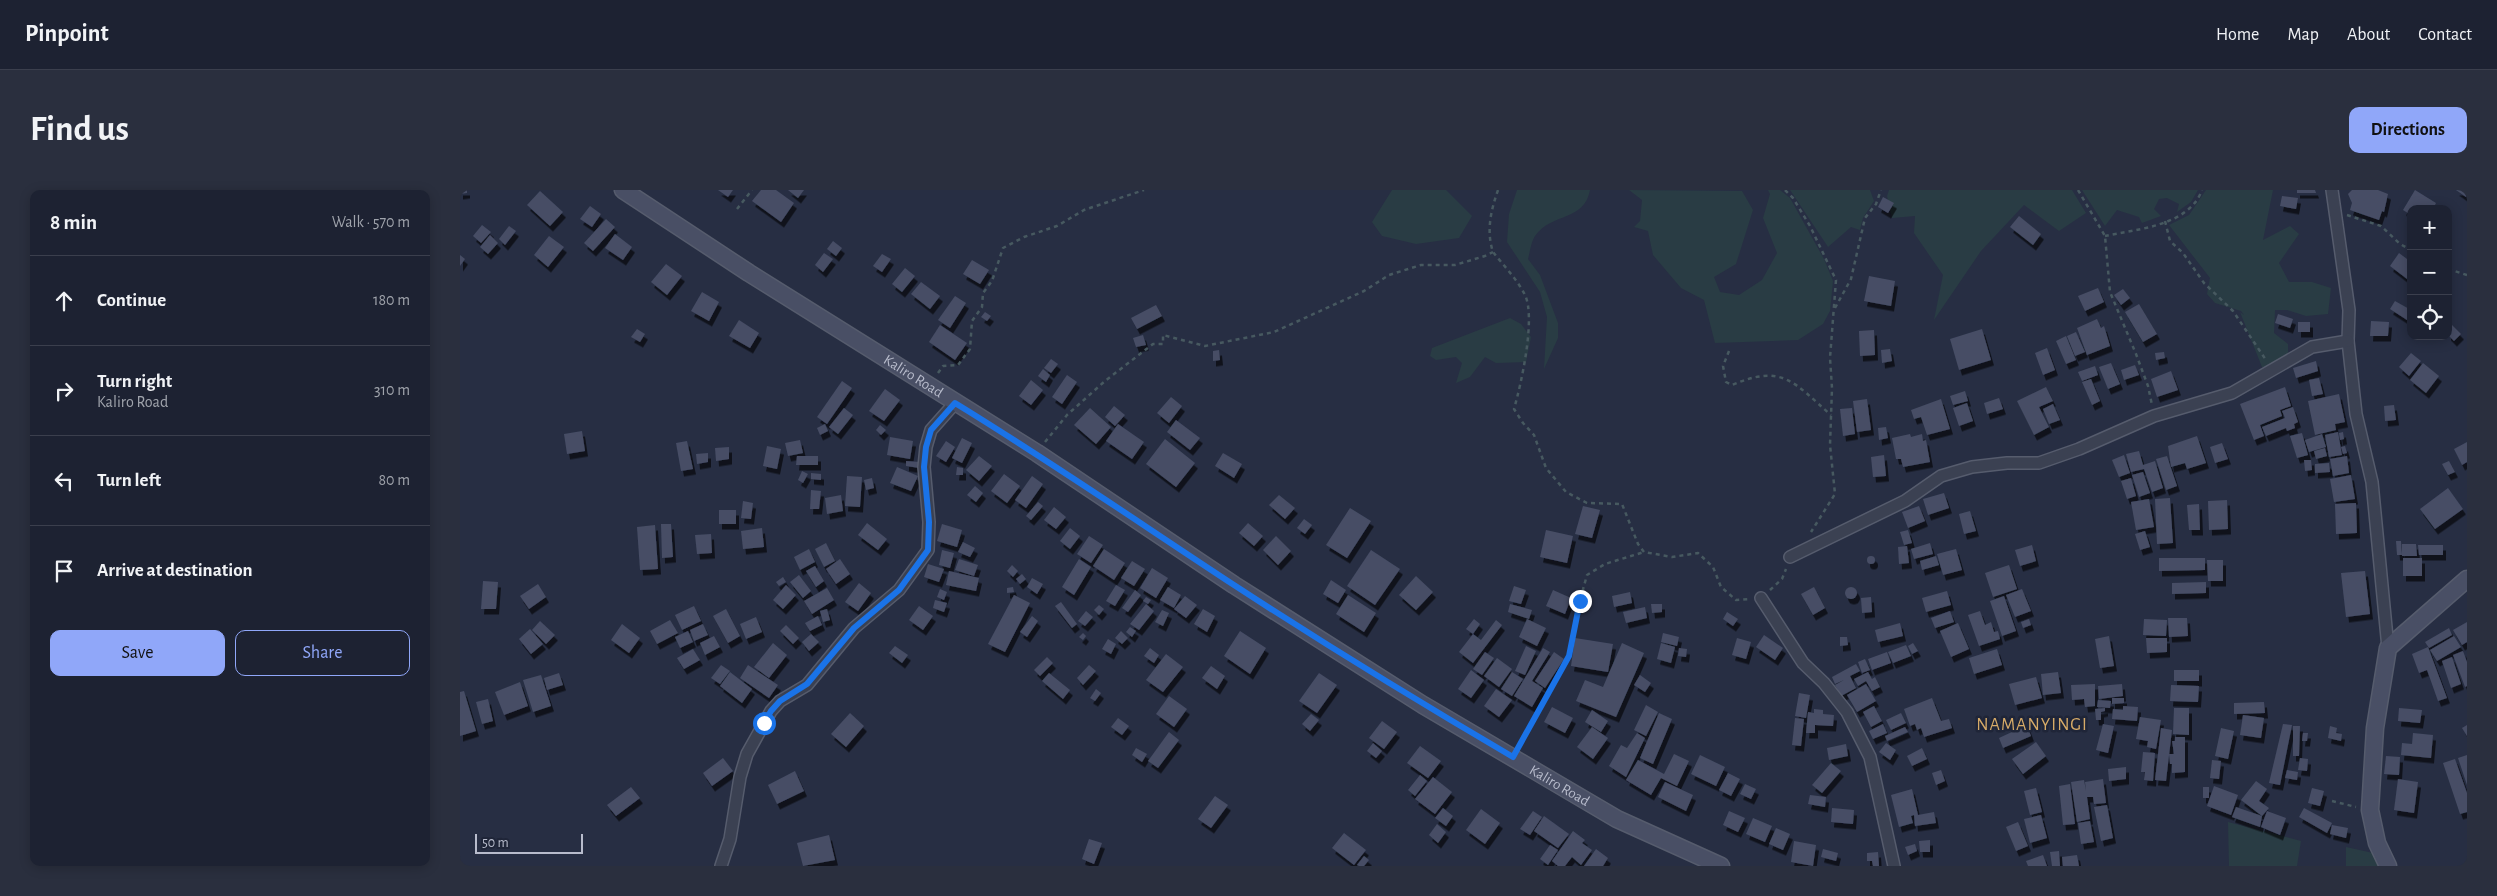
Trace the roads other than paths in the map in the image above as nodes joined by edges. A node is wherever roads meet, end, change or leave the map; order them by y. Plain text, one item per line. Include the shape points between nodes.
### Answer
1 (623, 190) edge
2 (2332, 190) edge
3 (2348, 341) junction
4 (955, 403) junction
5 (1790, 557) road end
6 (2467, 579) edge
7 (1761, 598) road end
8 (2388, 648) junction
9 (1717, 865) edge
10 (722, 866) edge
11 (1894, 866) edge
12 (2388, 866) edge

1 - 4 main road, Kaliro Road
2 - 3 street via 2349,310
3 - 5 street via 2312,347 2232,393 2154,416 2039,463 1972,467 1941,476 1905,501
3 - 8 street via 2356,414 2372,482
4 - 9 main road, Kaliro Road via 1423,705 1617,819
4 - 10 street via 931,430 926,447 928,550 899,590 854,628 807,684 780,701 771,711 747,754
6 - 8 main road
7 - 11 street via 1803,664 1824,683 1847,712 1870,757
8 - 12 main road via 2375,728 2370,810 2377,843

